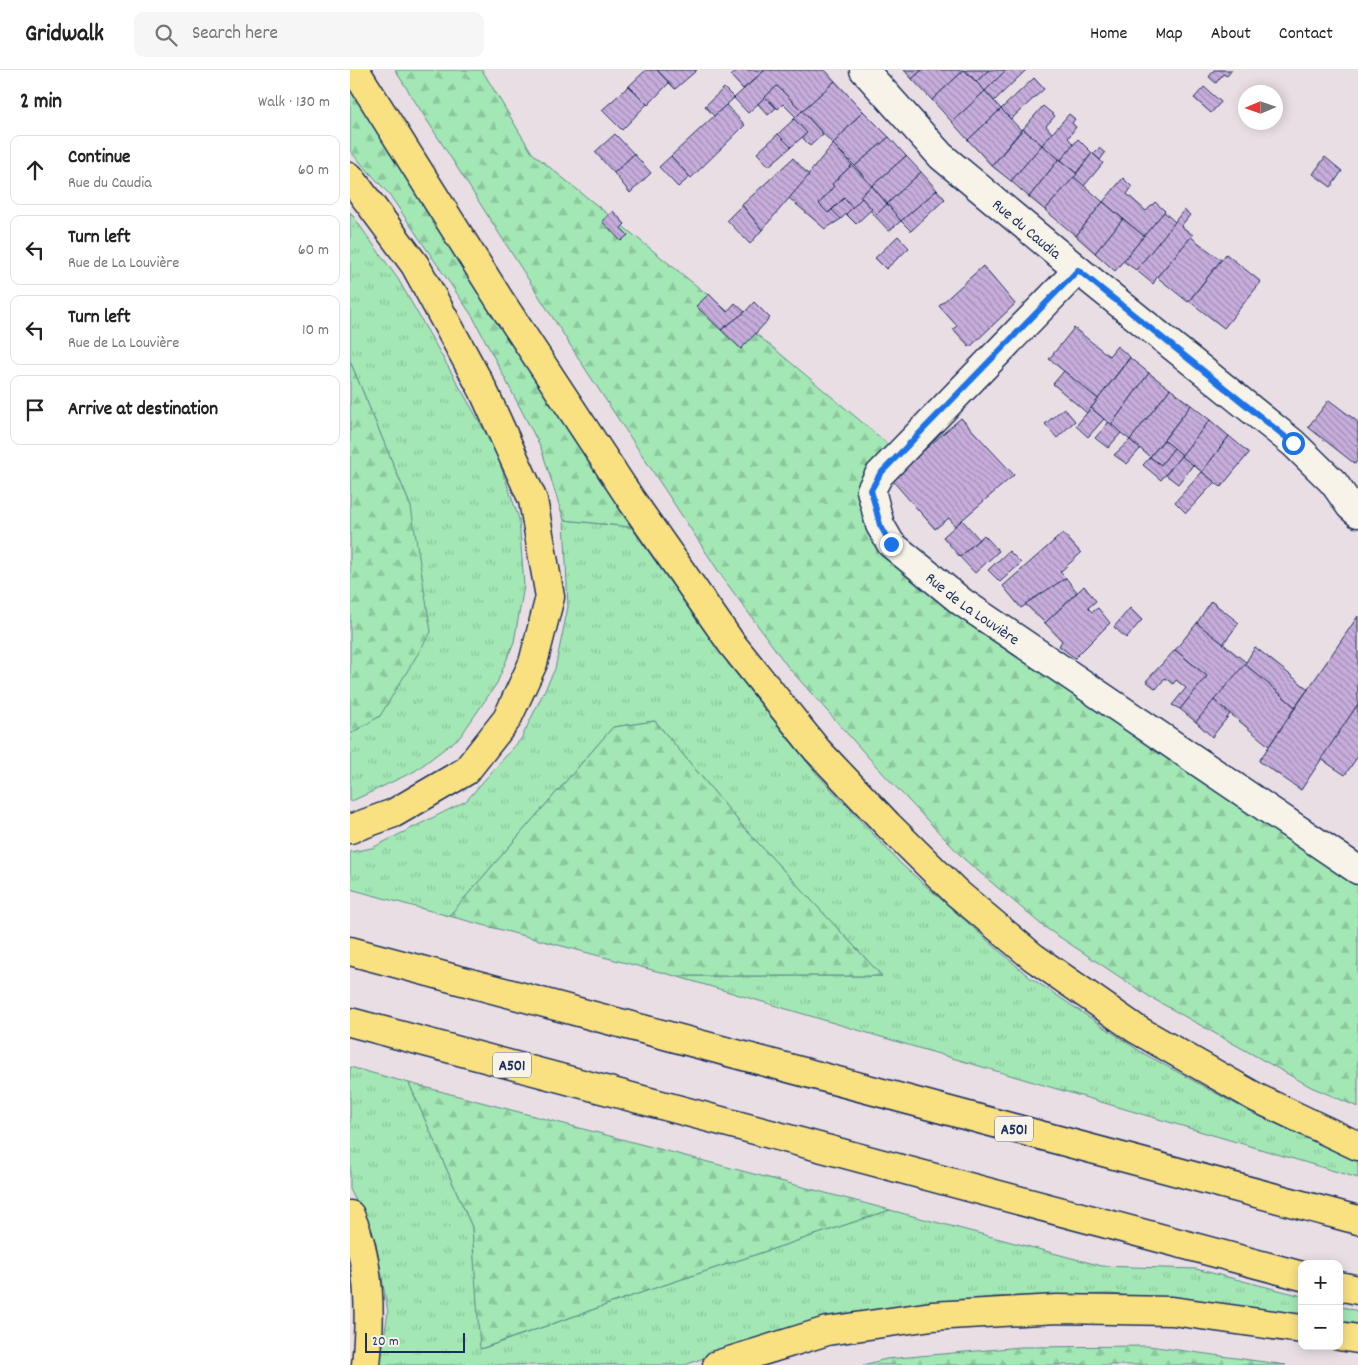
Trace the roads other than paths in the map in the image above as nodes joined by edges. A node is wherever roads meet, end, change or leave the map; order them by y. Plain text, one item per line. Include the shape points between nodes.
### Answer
1 (355, 70) edge
2 (864, 70) edge
3 (350, 177) edge
4 (1078, 270) junction
5 (1358, 513) edge
6 (350, 829) edge
7 (1358, 870) edge
8 (350, 951) edge
9 (350, 1022) edge
10 (1358, 1146) edge
11 (350, 1215) edge
12 (1358, 1220) edge
13 (1298, 1275) edge
14 (1343, 1287) edge
15 (1358, 1290) edge
16 (1298, 1328) edge
17 (1343, 1337) edge
18 (1358, 1340) edge
19 (366, 1365) edge
20 (717, 1365) edge

1 - 10 highway via 494,291 632,501 732,644 830,764 957,893 1033,957 1136,1029 1257,1098
2 - 4 street, Rue du Caudia via 941,156
3 - 6 highway via 415,265 482,390 533,500 550,597 533,663 508,719 466,771 394,813
4 - 5 street, Rue du Caudia via 1293,443 1334,483
4 - 7 street, Rue de La Louvière via 880,474 871,490 880,525 891,544 962,602
8 - 12 highway, A501
9 - 13 highway, A501
11 - 19 highway via 363,1256 366,1283 369,1329
14 - 15 highway
16 - 20 highway via 1172,1311 1057,1309 951,1315 828,1332
17 - 18 highway

